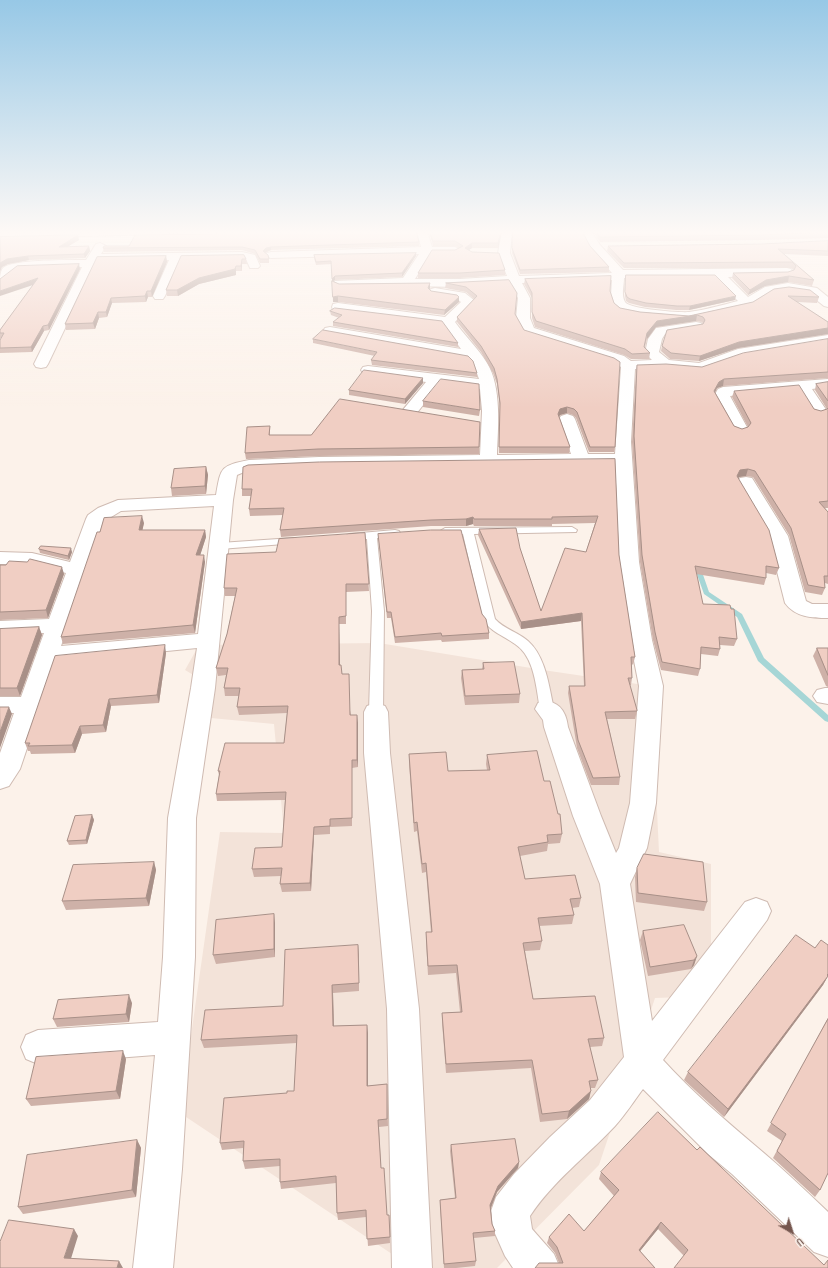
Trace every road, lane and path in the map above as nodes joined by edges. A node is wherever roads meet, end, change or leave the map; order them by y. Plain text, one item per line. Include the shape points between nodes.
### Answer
1 (77, 290) edge
2 (162, 290) edge
3 (460, 290) edge
4 (520, 290) edge
5 (618, 290) edge
6 (734, 290) edge
7 (769, 290) edge
8 (808, 290) edge
9 (159, 296) dead end
10 (747, 303) junction
11 (828, 303) edge
12 (338, 307) edge
13 (688, 316) junction
14 (448, 320) junction
15 (642, 322) edge
16 (330, 331) edge
17 (661, 331) junction
18 (828, 339) edge
19 (473, 355) junction
20 (40, 364) dead end
21 (665, 364) junction
22 (628, 365) junction
23 (368, 370) edge
24 (436, 379) junction
25 (828, 383) edge
26 (805, 384) junction
27 (487, 385) junction
28 (819, 410) edge
29 (410, 411) edge
30 (567, 419) dead end
31 (740, 429) edge
32 (581, 459) junction
33 (625, 459) junction
34 (488, 460) junction
35 (746, 482) dead end
36 (224, 500) junction
37 (572, 530) dead end
38 (431, 531) edge
39 (468, 531) junction
40 (404, 533) edge
41 (372, 536) junction
42 (336, 537) edge
43 (305, 540) edge
44 (220, 546) junction
45 (0, 558) edge
46 (78, 570) junction
47 (828, 611) edge
48 (58, 626) junction
49 (0, 628) edge
50 (209, 640) junction
51 (48, 655) junction
52 (0, 705) edge
53 (30, 705) junction
54 (547, 709) joint
55 (376, 712) joint
56 (0, 780) edge
57 (616, 884) junction
58 (756, 911) dead end
59 (172, 1037) junction
60 (38, 1047) dead end
61 (642, 1062) junction
62 (827, 1234) edge
63 (153, 1268) edge
64 (412, 1268) edge
65 (540, 1268) edge

1 - 20 street
2 - 9 street
3 - 14 street via 469,301
4 - 22 street via 524,298 523,318 529,331
5 - 13 street via 620,305 625,309
6 - 10 street
7 - 10 street
8 - 11 street via 813,291
10 - 13 street
12 - 14 street
13 - 17 street via 699,322 698,326
14 - 19 street
15 - 17 street
16 - 19 street
17 - 21 street via 652,353
18 - 21 street via 738,353 700,368
19 - 27 street via 481,364
21 - 22 street
22 - 33 street via 623,442
23 - 24 street
24 - 27 street
24 - 29 street
25 - 26 street
26 - 28 street via 804,388
26 - 31 street via 723,392 722,396
27 - 34 street via 482,422
30 - 32 street
32 - 33 street
32 - 34 street
33 - 57 street via 629,562 651,686 643,803 633,848
34 - 36 street via 249,465 229,472
35 - 47 street via 778,536 796,603 806,610
36 - 44 street
36 - 46 street via 118,506 104,512 95,520
37 - 39 lane
38 - 39 lane
39 - 54 lane via 489,620 495,629 517,638 532,653
40 - 41 lane
41 - 42 lane
41 - 55 lane via 378,611
43 - 44 lane
44 - 50 street
45 - 46 street via 32,559
46 - 48 street
48 - 49 street
48 - 51 street
50 - 51 street
50 - 59 street via 182,818 179,957
51 - 53 street
52 - 53 street
53 - 56 street via 7,769
54 - 57 street via 554,718 587,816
55 - 64 street via 377,753 403,1009
57 - 61 street
58 - 61 street
59 - 60 street
59 - 63 street
61 - 62 street via 686,1108
61 - 65 street via 603,1113 563,1150 527,1188 510,1211 510,1226 516,1241

